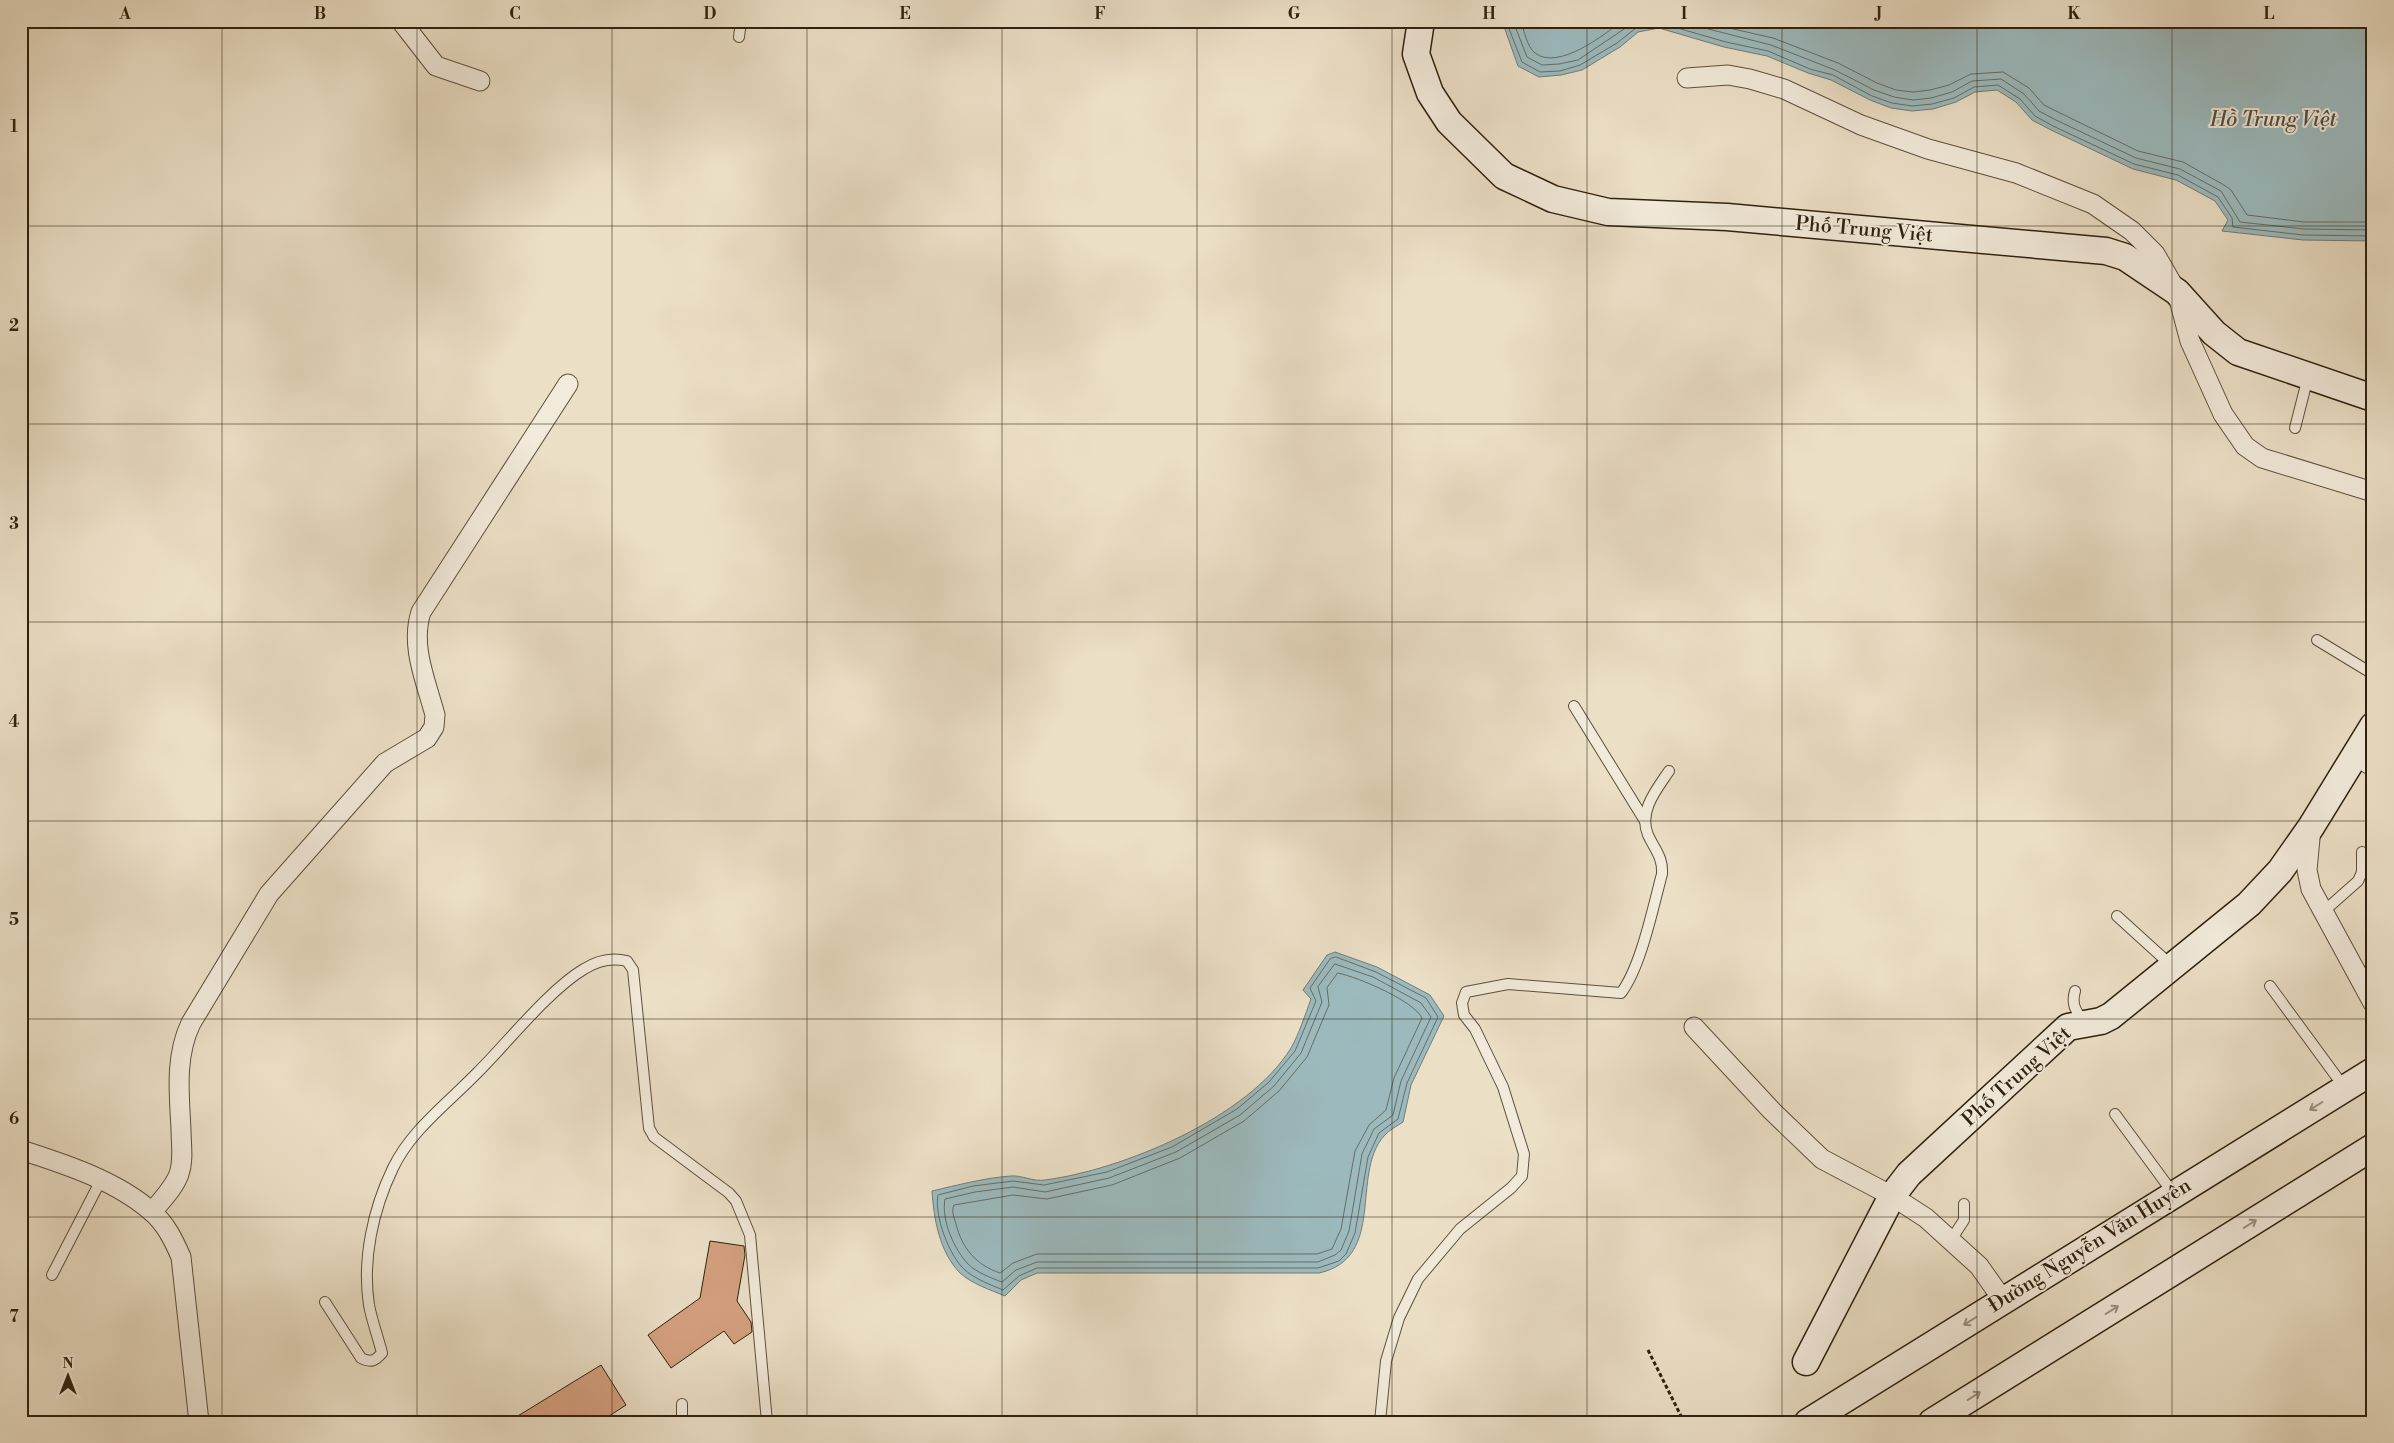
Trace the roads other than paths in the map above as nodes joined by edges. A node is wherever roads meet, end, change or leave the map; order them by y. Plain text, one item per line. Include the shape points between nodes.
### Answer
1 (401, 21) edge
2 (741, 21) edge
3 (1421, 21) edge
4 (739, 37) dead end
5 (1688, 78) dead end
6 (480, 81) dead end
7 (2177, 292) junction
8 (2308, 377) junction
9 (568, 384) dead end
10 (2373, 398) edge
11 (2295, 428) dead end
12 (2373, 492) edge
13 (2317, 640) dead end
14 (2373, 674) edge
15 (1574, 706) dead end
16 (2373, 726) edge
17 (2363, 766) edge
18 (1669, 771) dead end
19 (1645, 820) junction
20 (2311, 827) junction
21 (2362, 852) dead end
22 (2324, 912) junction
23 (2117, 916) dead end
24 (2173, 966) junction
25 (2270, 986) dead end
26 (2075, 991) dead end
27 (2373, 1003) edge
28 (2084, 1024) junction
29 (1694, 1027) dead end
30 (2373, 1071) edge
31 (2345, 1088) junction
32 (2116, 1114) dead end
33 (2373, 1147) edge
34 (21, 1150) edge
35 (101, 1180) junction
36 (2174, 1194) junction
37 (1892, 1196) junction
38 (1964, 1204) dead end
39 (152, 1212) junction
40 (1951, 1240) junction
41 (52, 1275) dead end
42 (2003, 1300) junction
43 (325, 1302) dead end
44 (1806, 1362) dead end
45 (682, 1404) dead end
46 (199, 1422) edge
47 (682, 1422) edge
48 (767, 1422) edge
49 (1380, 1422) edge
50 (1808, 1422) edge
51 (1932, 1422) edge

1 - 6 street via 436,66
2 - 4 lane
3 - 7 street, Phố Trung Việt via 1416,54 1430,93 1449,122 1504,176 1553,199 1608,212 1727,217 2106,251 2125,257
5 - 7 street via 1728,74 1784,89 1861,125 1920,146 2016,173 2093,204 2132,231 2155,254
7 - 8 street, Phố Trung Việt via 2214,333 2238,352
7 - 12 street via 2190,341 2223,414 2245,446 2262,458
8 - 10 street, Phố Trung Việt
8 - 11 lane
9 - 39 street via 416,626 416,643 435,715 434,727 427,738 386,763 269,894 190,1023 184,1036 178,1091 182,1158 174,1182
13 - 14 lane
15 - 19 lane
16 - 17 street, Phố Trung Việt
17 - 20 street, Phố Trung Việt
18 - 19 lane via 1649,801
19 - 49 lane via 1647,833 1663,861 1662,874 1636,964 1629,982 1620,993 1508,984 1466,992 1462,1003 1464,1015 1475,1029 1503,1087 1524,1154 1522,1176 1460,1229 1418,1279 1399,1318 1386,1361
20 - 22 street via 2307,870 2311,889
20 - 24 street, Phố Trung Việt via 2280,871 2248,904
21 - 22 lane via 2362,872 2358,881
22 - 27 street
23 - 24 lane
24 - 28 street, Phố Trung Việt via 2111,1016
25 - 31 lane
26 - 28 lane via 2073,1008
28 - 37 street, Phố Trung Việt via 2068,1027 1909,1174
29 - 37 street via 1822,1159
30 - 31 street, Đường Nguyễn Văn Huyên
31 -> 36 street, Đường Nguyễn Văn Huyên
32 - 36 lane
51 -> 33 street
34 - 35 street via 75,1167
35 - 39 street
35 - 41 lane
36 - 42 street, Đường Nguyễn Văn Huyên
37 - 40 street via 1926,1218
37 - 44 street, Phố Trung Việt
38 - 40 lane via 1964,1220
39 - 46 street via 172,1236 181,1257
40 - 42 street via 1979,1266
42 -> 50 street, Đường Nguyễn Văn Huyên
43 - 48 lane via 361,1358 368,1362 376,1360 382,1353 369,1306 369,1249 378,1206 393,1168 417,1133 555,992 583,969 614,957 627,961 633,970 649,1128 654,1137 736,1201 750,1235
45 - 47 lane

